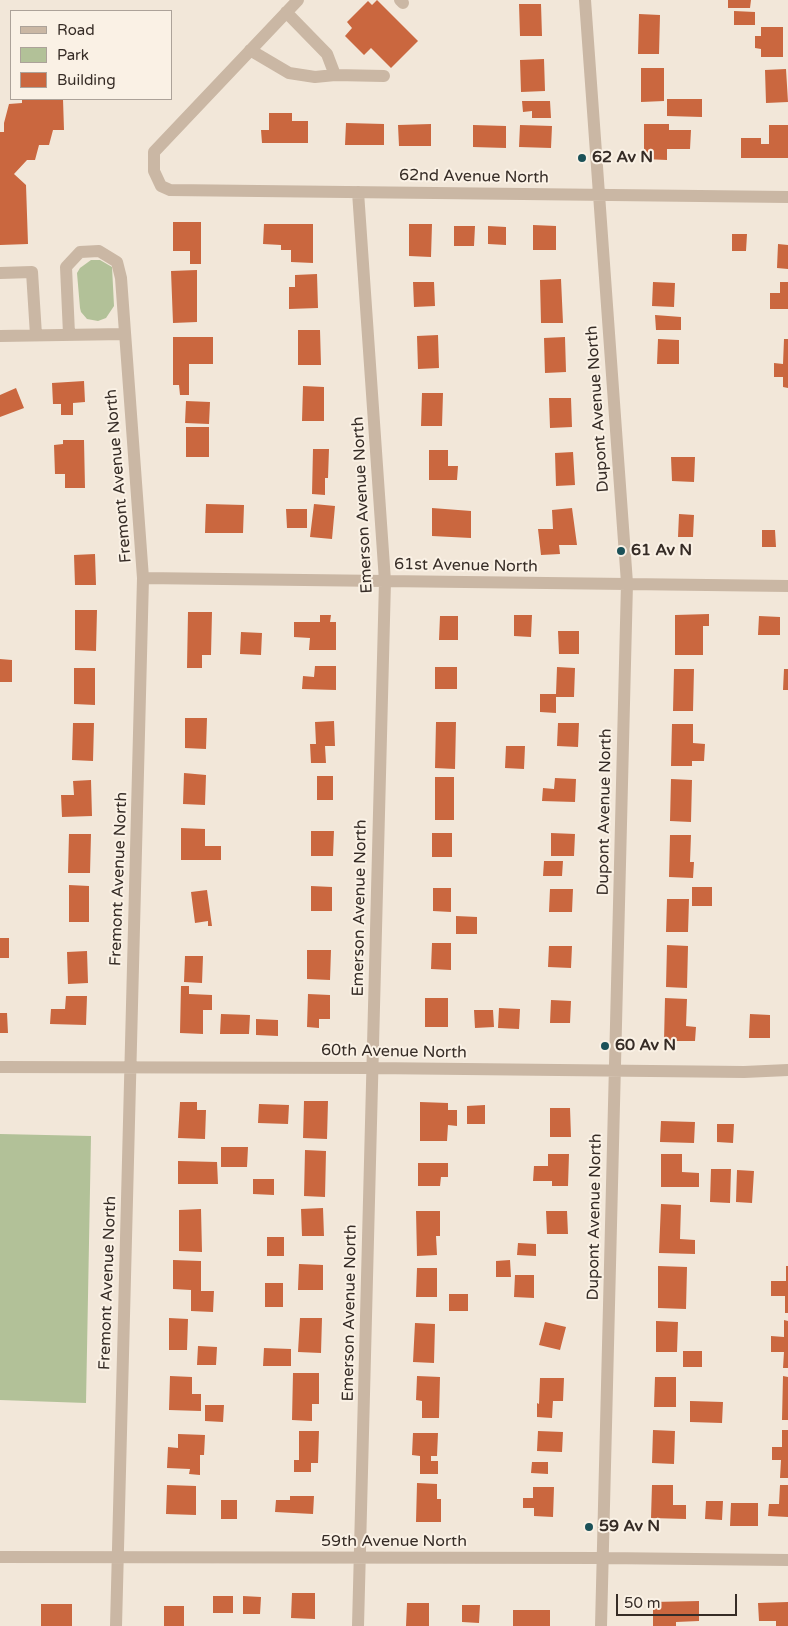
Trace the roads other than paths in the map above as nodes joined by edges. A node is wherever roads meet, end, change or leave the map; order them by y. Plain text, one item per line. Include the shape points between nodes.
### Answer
1 (298, 0) edge
2 (585, 0) edge
3 (286, 12) junction
4 (250, 50) junction
5 (335, 75) junction
6 (384, 76) dead end
7 (358, 192) junction
8 (600, 194) junction
9 (788, 197) edge
10 (0, 273) edge
11 (68, 334) junction
12 (124, 334) junction
13 (36, 335) junction
14 (0, 336) edge
15 (143, 578) junction
16 (385, 581) junction
17 (627, 583) junction
18 (788, 586) edge
19 (0, 1067) edge
20 (130, 1068) junction
21 (372, 1068) junction
22 (788, 1070) edge
23 (615, 1071) junction
24 (117, 1556) junction
25 (0, 1557) edge
26 (360, 1558) junction
27 (603, 1558) junction
28 (788, 1560) edge
29 (116, 1626) edge
30 (358, 1626) edge
31 (601, 1626) edge

1 - 3 street
2 - 8 street, Dupont Avenue North
3 - 4 street
3 - 5 street via 327,54
4 - 5 street via 289,73 315,77
4 - 7 street, 62nd Avenue North via 154,152 154,171 161,186 170,190
5 - 6 street
7 - 8 street, 62nd Avenue North
7 - 16 street, Emerson Avenue North
8 - 9 street, 62nd Avenue North
8 - 17 street, Dupont Avenue North
10 - 13 street via 32,272
11 - 12 street
11 - 12 street, Fremont Avenue North via 66,267 80,252 99,250 117,262
11 - 13 street
12 - 15 street, Fremont Avenue North
13 - 14 street
15 - 16 street, 61st Avenue North
15 - 20 street, Fremont Avenue North
16 - 17 street, 61st Avenue North
16 - 21 street, Emerson Avenue North
17 - 18 street, 61st Avenue North
17 - 23 street, Dupont Avenue North
19 - 20 street, 60th Avenue North
20 - 21 street, 60th Avenue North
20 - 24 street, Fremont Avenue North
21 - 23 street, 60th Avenue North
21 - 26 street, Emerson Avenue North
22 - 23 street, 60th Avenue North
23 - 27 street, Dupont Avenue North
24 - 25 street, 59th Avenue North
24 - 26 street, 59th Avenue North
24 - 29 street, Fremont Avenue North
26 - 27 street, 59th Avenue North
26 - 30 street, Emerson Avenue North
27 - 28 street, 59th Avenue North
27 - 31 street, Dupont Avenue North

